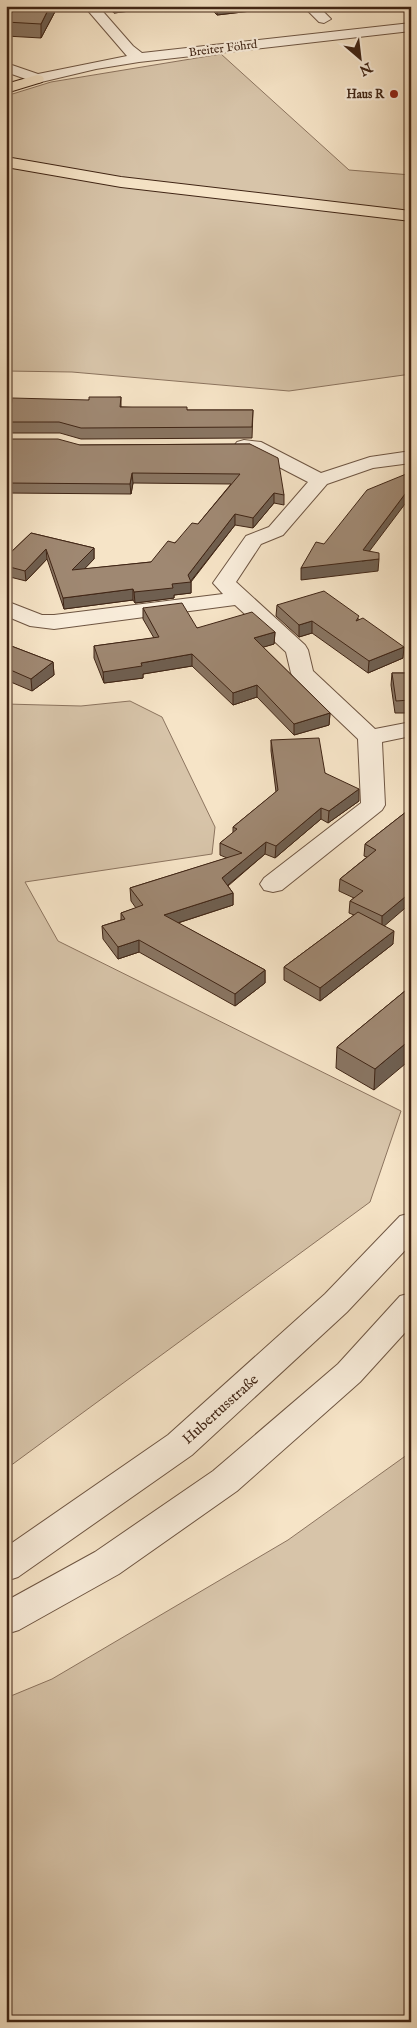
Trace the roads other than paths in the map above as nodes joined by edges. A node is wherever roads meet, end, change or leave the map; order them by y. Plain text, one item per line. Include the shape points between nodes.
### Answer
1 (92, 6) edge
2 (310, 6) edge
3 (324, 19) dead end
4 (411, 26) edge
5 (139, 58) junction
6 (6, 62) edge
7 (6, 67) edge
8 (55, 74) junction
9 (37, 79) junction
10 (6, 89) edge
11 (6, 162) edge
12 (411, 216) edge
13 (227, 446) edge
14 (411, 456) edge
15 (320, 480) junction
16 (240, 598) junction
17 (6, 608) edge
18 (411, 729) edge
19 (370, 737) junction
20 (272, 884) dead end
21 (411, 1224) edge
22 (411, 1305) edge
23 (6, 1566) edge
24 (6, 1619) edge

1 - 5 street
2 - 3 street
4 - 5 street, Breiter Föhrd
5 - 8 street, Breiter Föhrd
6 - 8 street via 36,66
7 - 9 street
8 - 9 street, Breiter Föhrd
9 - 10 main road
11 - 12 main road via 121,182
13 - 15 street via 254,446
14 - 15 street via 370,463
15 - 16 street via 276,531 253,540 224,583
16 - 17 street via 54,622 38,621
16 - 19 street via 297,650 302,673
18 - 19 street
19 - 20 street via 373,805
21 - 23 street, Hubertusstraße via 336,1303 180,1445
22 - 24 street via 349,1373 225,1481 107,1563

